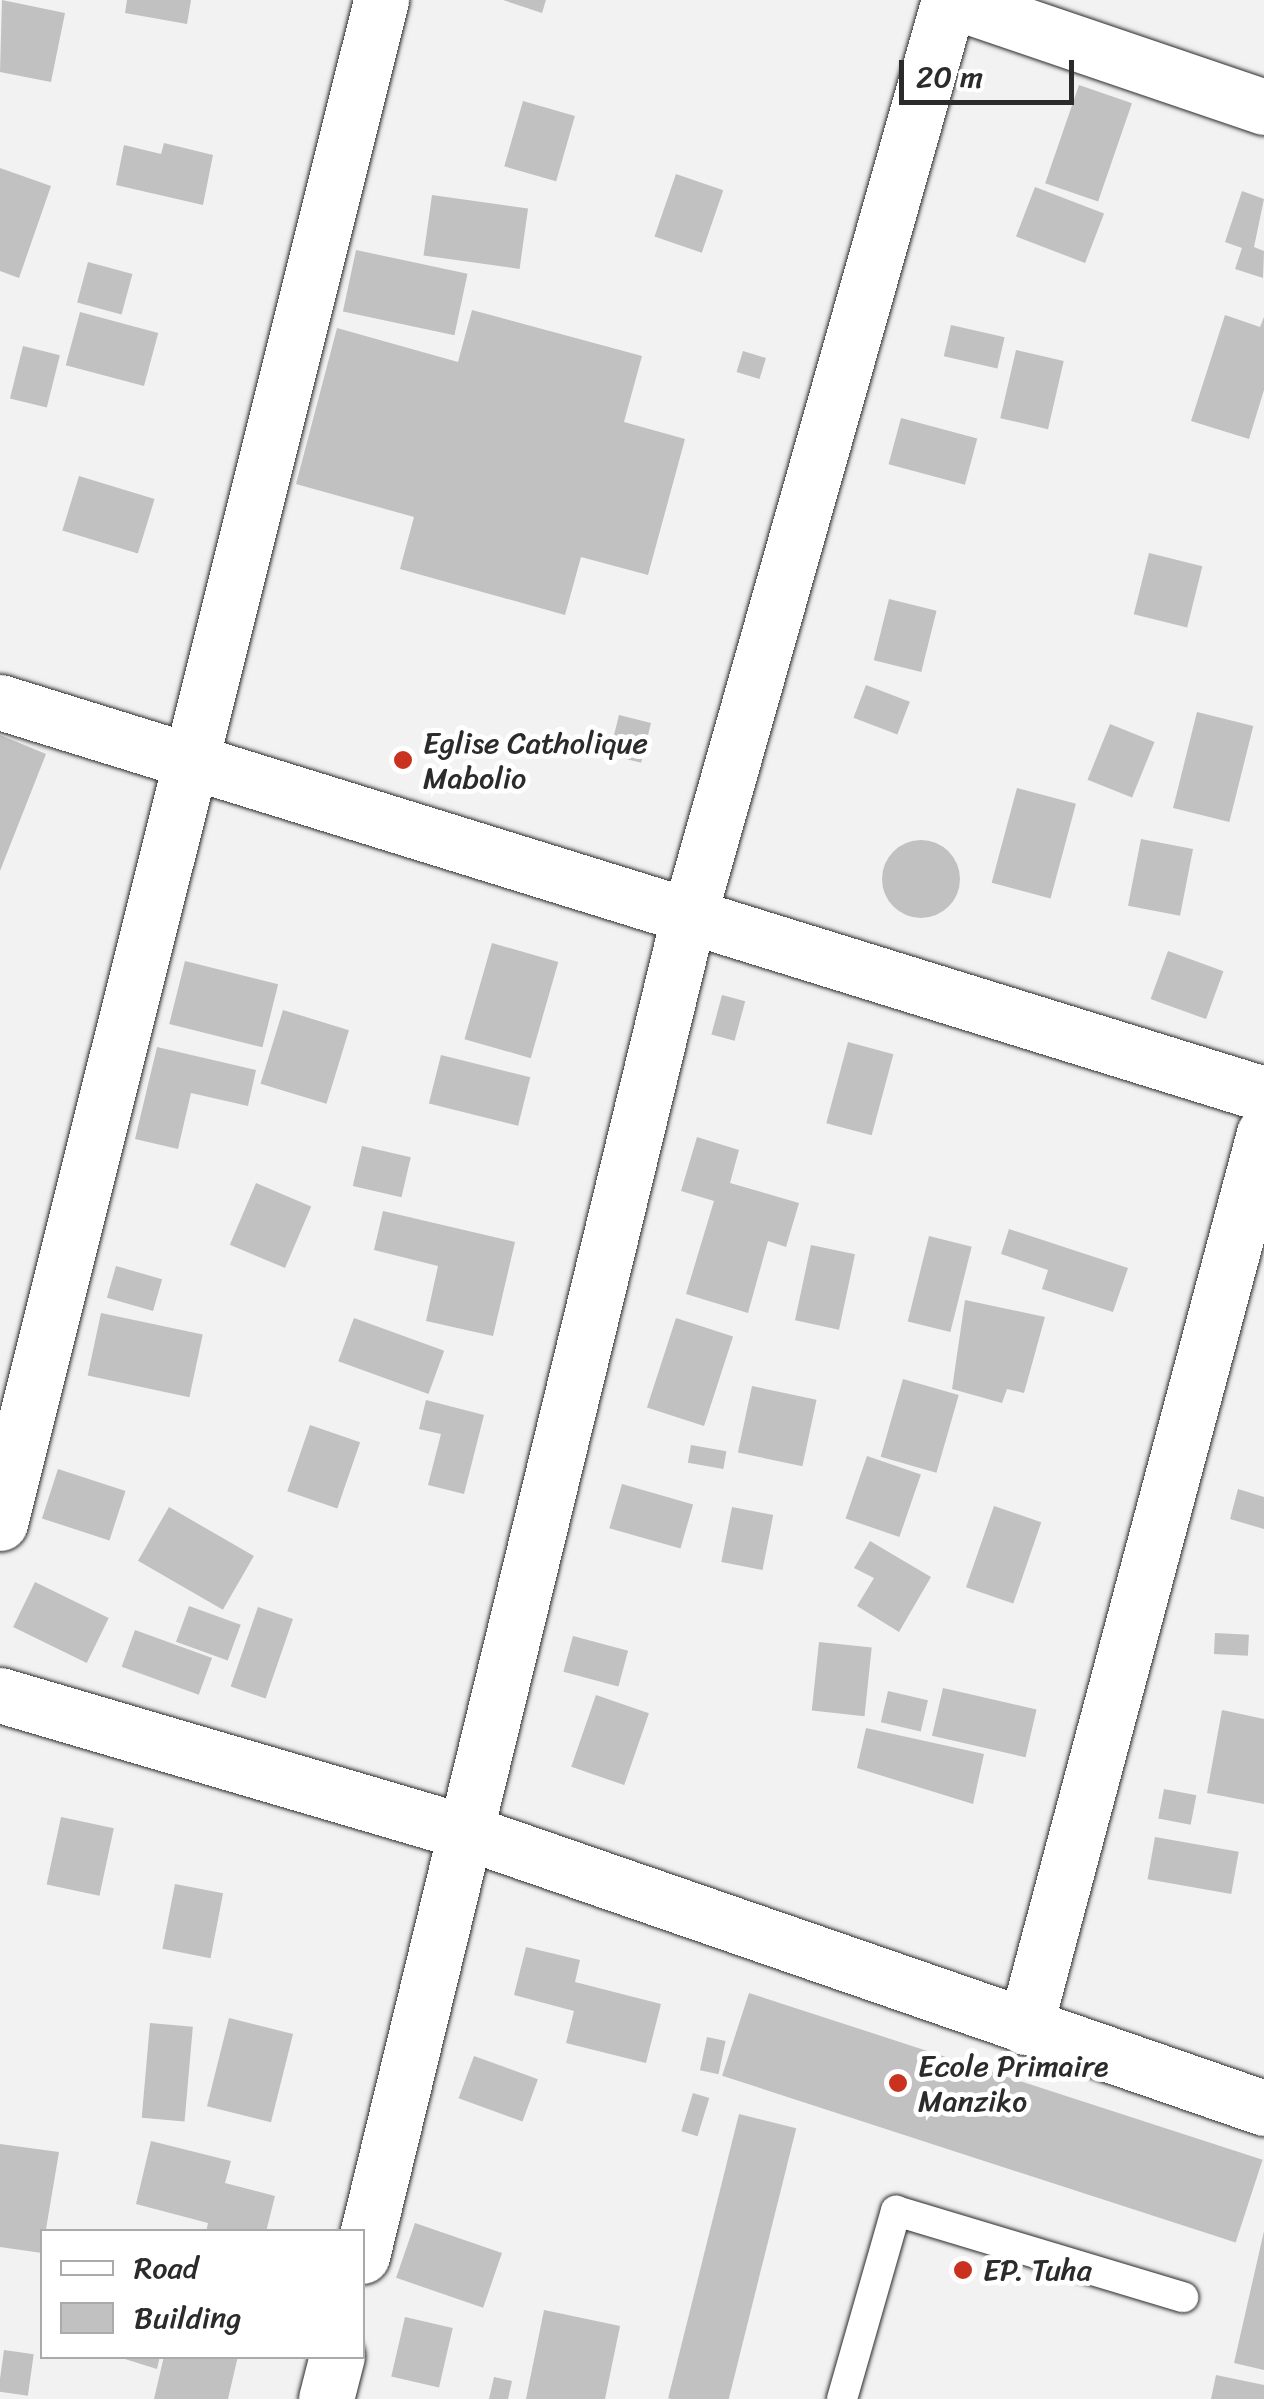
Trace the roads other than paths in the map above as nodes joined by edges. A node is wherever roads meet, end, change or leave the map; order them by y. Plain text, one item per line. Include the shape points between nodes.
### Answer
1 (381, 0) edge
2 (950, 0) edge
3 (1264, 107) edge
4 (0, 702) edge
5 (193, 768) junction
6 (688, 919) junction
7 (1264, 1094) edge
8 (1264, 1133) edge
9 (0, 1523) edge
10 (0, 1694) edge
11 (469, 1833) junction
12 (1026, 2027) junction
13 (1264, 2108) edge
14 (365, 2244) edge
15 (1182, 2297) dead end
16 (336, 2359) edge
17 (326, 2399) edge
18 (842, 2399) edge

1 - 5 street
2 - 3 street
2 - 6 street
4 - 5 street
5 - 6 street
5 - 9 street
6 - 7 street
6 - 11 street
8 - 12 street
10 - 11 street
11 - 12 street
11 - 14 street
12 - 13 street
15 - 18 lane via 896,2212
16 - 17 street

